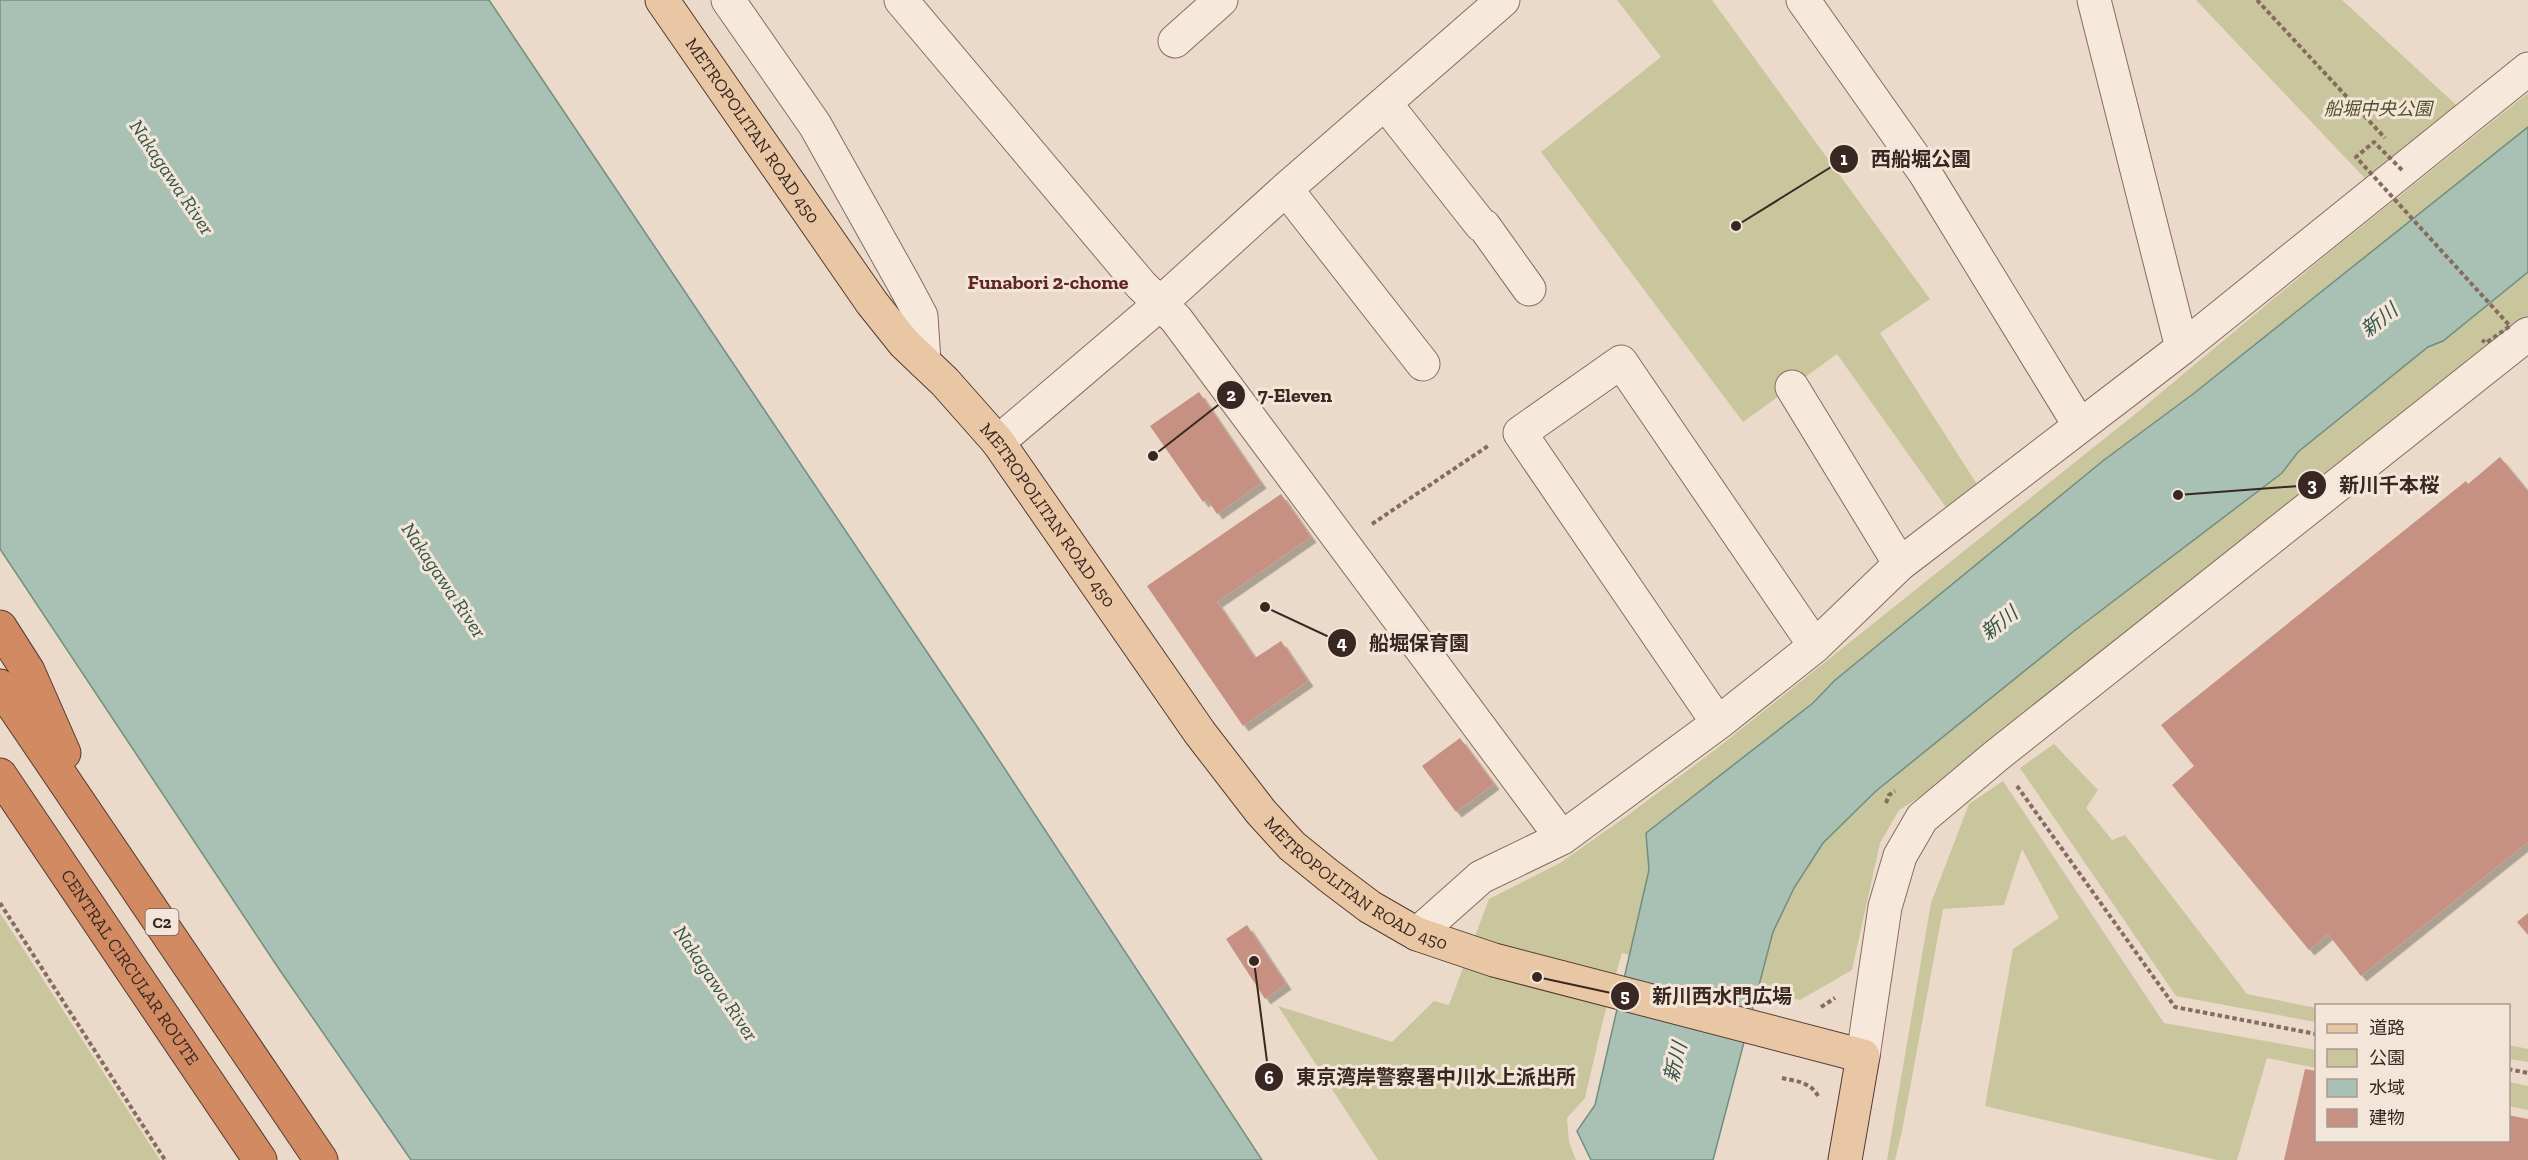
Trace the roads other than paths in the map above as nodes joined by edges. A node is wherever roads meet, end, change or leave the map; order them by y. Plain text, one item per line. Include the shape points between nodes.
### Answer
1 (662, 0) edge
2 (728, 0) edge
3 (902, 0) edge
4 (1221, 0) edge
5 (1502, 0) edge
6 (1803, 0) edge
7 (2094, 0) edge
8 (1175, 41) dead end
9 (2528, 69) edge
10 (1385, 103) junction
11 (1286, 189) junction
12 (1529, 289) dead end
13 (1158, 302) junction
14 (2528, 334) edge
15 (2182, 348) junction
16 (924, 362) junction
17 (1423, 364) dead end
18 (1792, 387) dead end
19 (2080, 426) junction
20 (998, 442) junction
21 (1900, 564) junction
22 (0, 627) edge
23 (1815, 646) junction
24 (0, 686) edge
25 (1718, 723) junction
26 (0, 775) edge
27 (0, 801) edge
28 (96, 825) junction
29 (1562, 838) junction
30 (1416, 934) junction
31 (108, 936) junction
32 (1863, 1056) junction
33 (260, 1160) edge
34 (321, 1160) edge
35 (1845, 1160) edge

1 - 16 main road, METROPOLITAN ROAD 450 via 872,303 903,343
2 - 16 street via 815,125 904,284 921,316
3 - 13 street
4 - 8 street
5 - 10 street
6 - 19 street via 1925,173
7 - 15 street
9 - 15 street
10 - 11 street
10 - 12 street
11 - 13 street
11 - 17 street
13 - 20 street
13 - 29 street via 1176,319 1345,543
14 - 32 street via 1922,818 1900,856 1885,907
15 - 19 street
16 - 20 main road, METROPOLITAN ROAD 450
18 - 21 street
19 - 21 street
20 - 30 main road, METROPOLITAN ROAD 450 via 1200,733 1262,812 1292,846 1329,876 1370,907
21 - 23 street
22 - 28 highway via 27,671
23 - 25 street
23 - 25 street via 1620,362 1520,433
24 - 28 highway, C2
25 - 29 street
26 - 31 highway, CENTRAL CIRCULAR ROUTE
27 - 31 highway
28 - 34 highway, C2
29 - 30 street via 1481,877
30 - 32 main road, METROPOLITAN ROAD 450 via 1494,960
31 - 33 highway, CENTRAL CIRCULAR ROUTE
32 - 35 main road

